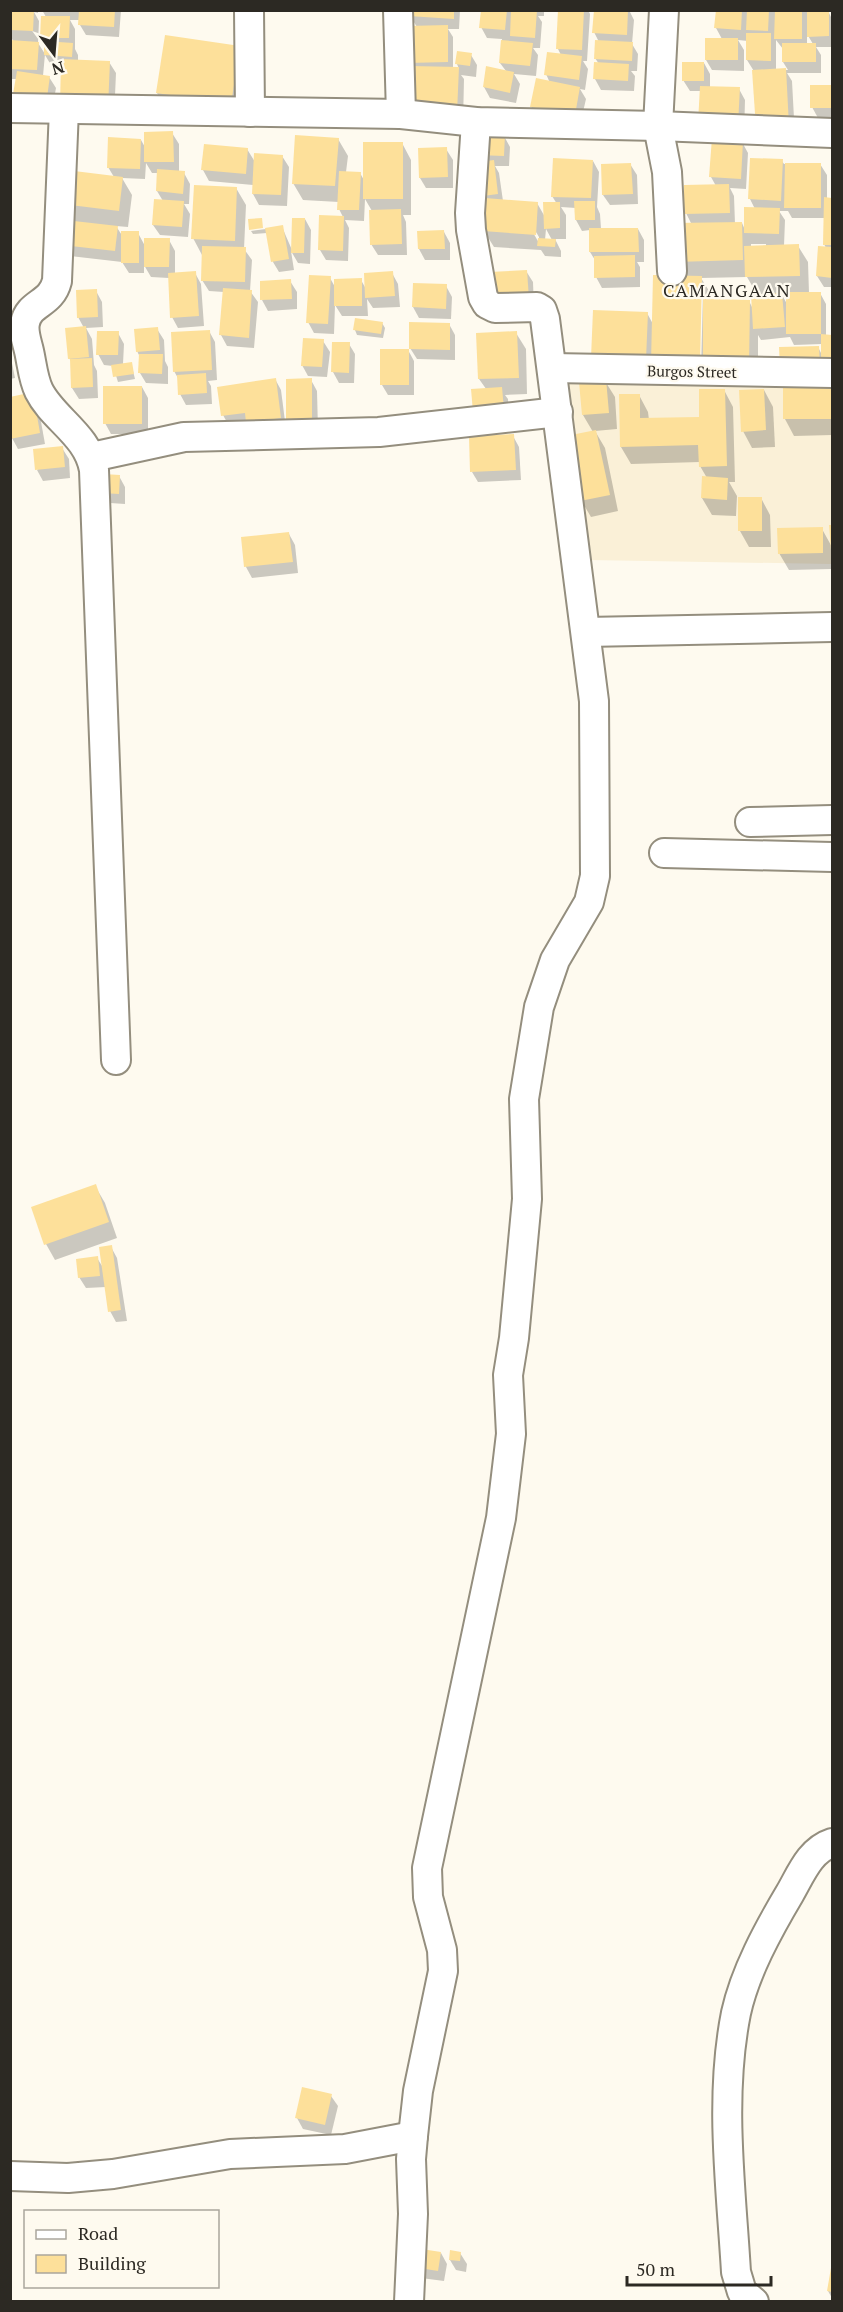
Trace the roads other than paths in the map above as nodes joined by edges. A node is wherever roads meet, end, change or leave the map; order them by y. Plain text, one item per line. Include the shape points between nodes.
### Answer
1 (249, 10) edge
2 (398, 10) edge
3 (664, 10) edge
4 (10, 108) edge
5 (64, 109) junction
6 (250, 112) junction
7 (400, 114) junction
8 (476, 122) junction
9 (658, 126) junction
10 (832, 133) edge
11 (672, 272) dead end
12 (552, 368) junction
13 (832, 373) edge
14 (558, 412) junction
15 (92, 457) junction
16 (832, 627) edge
17 (586, 632) junction
18 (832, 820) edge
19 (750, 822) dead end
20 (664, 853) dead end
21 (832, 857) edge
22 (116, 1059) dead end
23 (832, 1843) edge
24 (413, 2136) junction
25 (10, 2176) edge
26 (409, 2301) edge
27 (754, 2301) edge

1 - 6 street
2 - 7 street
3 - 9 street
4 - 5 street
5 - 6 street
5 - 15 street via 57,281 52,294 28,314 24,330 40,392
6 - 7 street
7 - 8 street
8 - 9 street
8 - 12 street via 470,213 483,297 495,308 535,306 542,310
9 - 10 street
9 - 11 street via 667,172
12 - 13 street, Burgos Street
12 - 14 street
14 - 15 street via 379,432 184,437
14 - 17 street
15 - 22 street
16 - 17 street
17 - 24 street via 594,701 595,876 588,902 555,960 539,1007 524,1099 527,1199 508,1375 509,1466 427,1869 428,1898 442,1950 443,1971 418,2091
18 - 19 street
20 - 21 street
23 - 27 street via 812,1855 776,1916 736,2012 727,2126 736,2272 742,2292
24 - 25 street via 345,2149 230,2154 113,2174 68,2178
24 - 26 street

